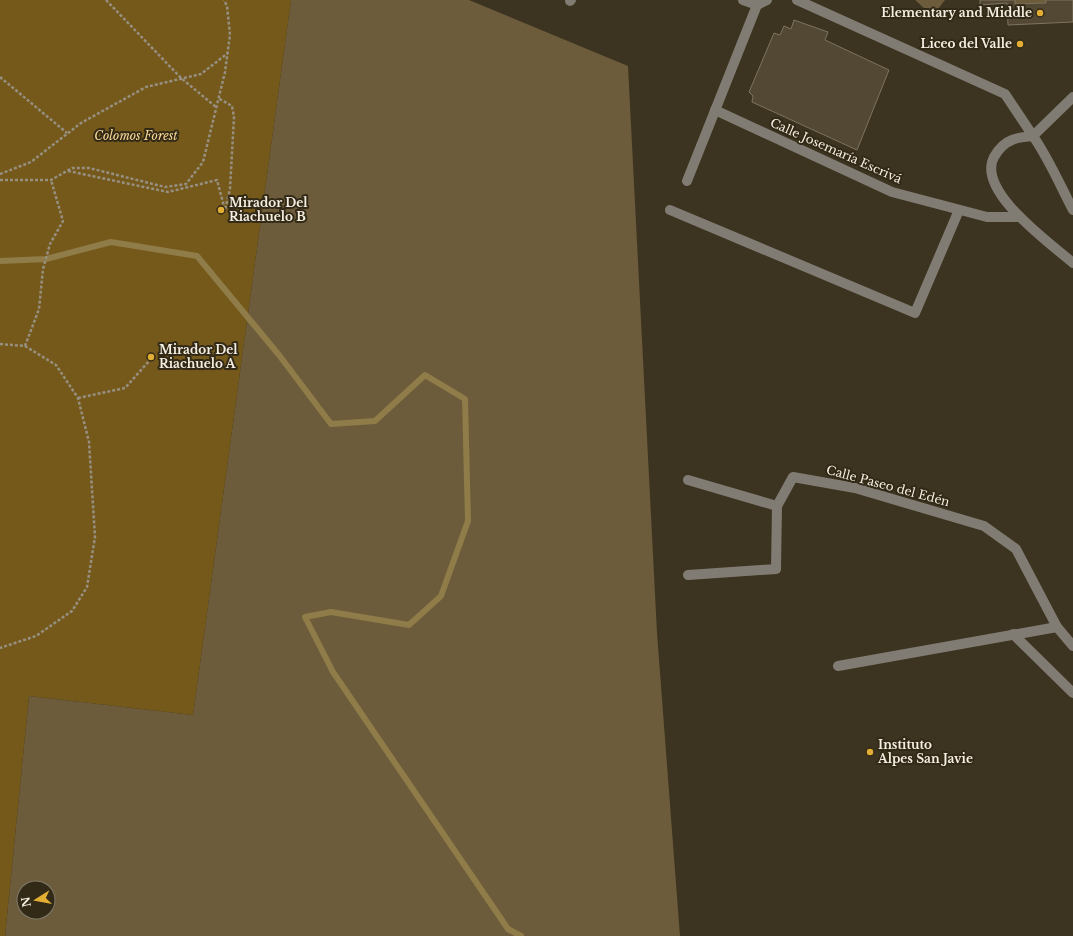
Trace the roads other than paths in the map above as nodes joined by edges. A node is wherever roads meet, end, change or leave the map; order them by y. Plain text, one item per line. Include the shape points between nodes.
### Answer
1 (743, 0) edge
2 (767, 0) edge
3 (797, 0) edge
4 (757, 5) junction
5 (1073, 97) edge
6 (715, 110) junction
7 (1033, 136) junction
8 (687, 181) dead end
9 (670, 210) dead end
10 (959, 210) junction
11 (1073, 210) edge
12 (1020, 217) junction
13 (1073, 263) edge
14 (688, 480) dead end
15 (777, 506) junction
16 (688, 575) dead end
17 (1057, 627) junction
18 (1013, 634) junction
19 (1073, 646) edge
20 (838, 666) dead end
21 (1073, 693) edge

1 - 4 street
2 - 4 street
3 - 7 street via 1005,94
4 - 6 street
5 - 7 street
6 - 8 street
6 - 10 street, Calle Josemaría Escrivá via 892,192
7 - 11 street via 1044,152
7 - 12 street via 1012,140 998,150 990,164 994,184 1003,200
9 - 10 street via 916,313
10 - 12 street, Calle Josemaría Escrivá via 987,218
12 - 13 street
14 - 15 street
15 - 16 street, Calle Paseo del Edén via 776,569
15 - 17 street, Calle Paseo del Edén via 793,476 854,488 984,526 1016,549
17 - 18 street
17 - 19 street, Calle Paseo del Edén
18 - 20 street
18 - 21 street

